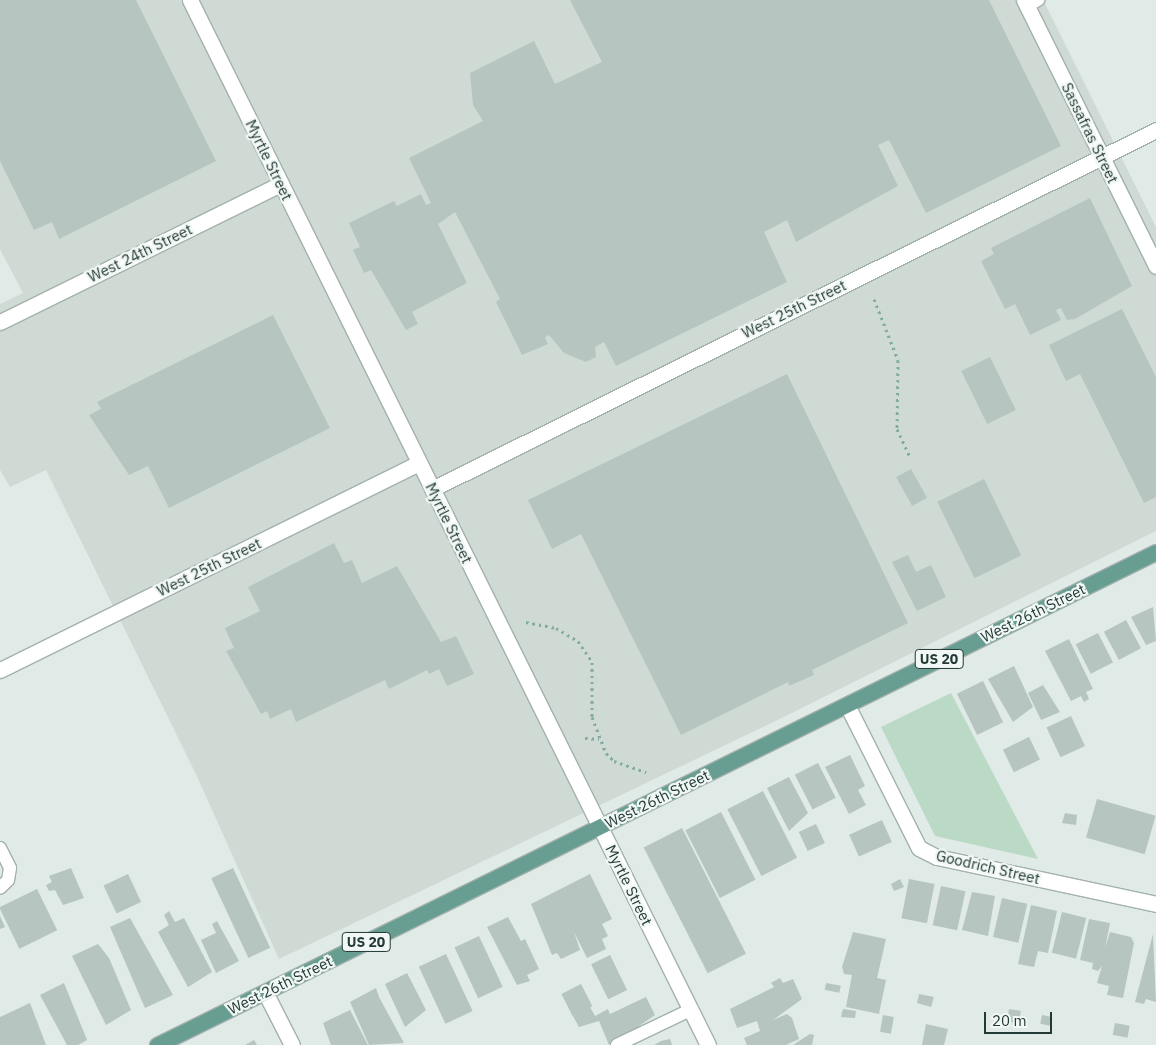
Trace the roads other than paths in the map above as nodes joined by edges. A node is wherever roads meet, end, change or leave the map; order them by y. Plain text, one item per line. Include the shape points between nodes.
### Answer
1 (190, 0) edge
2 (1030, 2) edge
3 (1156, 130) edge
4 (1102, 157) junction
5 (281, 184) junction
6 (1156, 266) edge
7 (0, 322) edge
8 (419, 463) junction
9 (432, 489) junction
10 (1156, 552) edge
11 (0, 670) edge
12 (847, 705) junction
13 (600, 827) junction
14 (0, 848) edge
15 (0, 888) edge
16 (1156, 904) edge
17 (265, 992) junction
18 (690, 1010) junction
19 (157, 1045) edge
20 (292, 1045) edge
21 (617, 1045) edge
22 (708, 1045) edge

1 - 5 street, Myrtle Street
2 - 4 street, Sassafras Street
3 - 4 street, West 25th Street
4 - 6 street, Sassafras Street
4 - 9 street, West 25th Street
5 - 7 street, West 24th Street
5 - 8 street, Myrtle Street
8 - 9 street, Myrtle Street
8 - 11 street, West 25th Street
9 - 13 street, Myrtle Street
10 - 12 main road, West 26th Street / US 20
12 - 13 main road, West 26th Street / US 20
12 - 16 street, Goodrich Street via 918,848 937,857
13 - 17 main road, West 26th Street / US 20
13 - 18 street, Myrtle Street
14 - 15 lane via 10,868 8,880
17 - 19 main road, West 26th Street / US 20
17 - 20 street
18 - 21 lane
18 - 22 street, Myrtle Street

